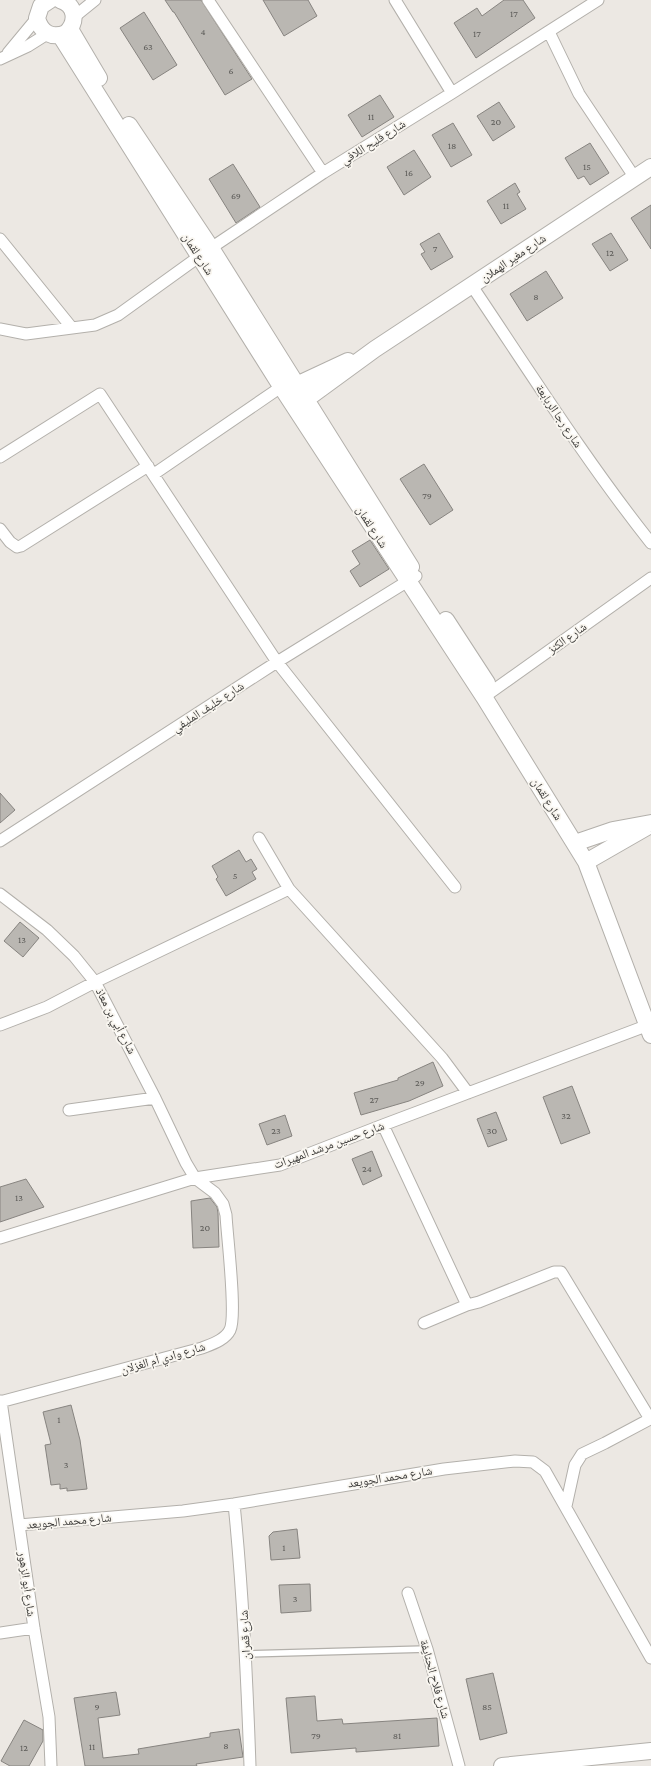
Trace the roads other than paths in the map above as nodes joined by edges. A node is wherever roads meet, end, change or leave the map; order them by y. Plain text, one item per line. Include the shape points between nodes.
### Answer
1 (61, 0) edge
2 (95, 0) edge
3 (208, 0) edge
4 (395, 0) edge
5 (598, 0) edge
6 (36, 10) edge
7 (63, 29) junction
8 (548, 32) junction
9 (4, 56) edge
10 (452, 93) junction
11 (651, 168) edge
12 (323, 172) junction
13 (635, 178) junction
14 (0, 239) edge
15 (205, 252) junction
16 (472, 286) junction
17 (72, 328) junction
18 (0, 329) edge
19 (375, 349) junction
20 (287, 388) junction
21 (300, 404) junction
22 (0, 457) edge
23 (151, 470) junction
24 (0, 528) edge
25 (651, 543) edge
26 (651, 578) edge
27 (412, 579) junction
28 (277, 662) junction
29 (488, 694) junction
30 (651, 824) edge
31 (259, 838) dead end
32 (0, 841) edge
33 (579, 842) junction
34 (590, 860) junction
35 (455, 887) dead end
36 (289, 889) junction
37 (0, 894) edge
38 (95, 982) junction
39 (651, 1003) edge
40 (0, 1025) edge
41 (650, 1028) edge
42 (468, 1093) junction
43 (156, 1098) junction
44 (69, 1110) dead end
45 (382, 1125) junction
46 (195, 1178) junction
47 (0, 1238) edge
48 (468, 1305) junction
49 (424, 1323) dead end
50 (0, 1401) edge
51 (650, 1419) edge
52 (234, 1504) junction
53 (566, 1506) junction
54 (19, 1525) junction
55 (408, 1593) dead end
56 (34, 1628) junction
57 (0, 1633) edge
58 (427, 1649) junction
59 (247, 1654) junction
60 (651, 1658) edge
61 (651, 1751) edge
62 (51, 1766) edge
63 (250, 1766) edge
64 (459, 1766) edge
65 (502, 1766) edge

1 - 6 street
1 - 7 street via 73,10
2 - 7 street
3 - 12 street
4 - 10 street
5 - 8 street, شارع فليح اللافي
6 - 7 street via 39,25
6 - 9 street
7 - 9 street
7 - 15 street, شارع لقمان via 107,92
8 - 10 street, شارع فليح اللافي
8 - 13 street via 579,94
10 - 12 street, شارع فليح اللافي
11 - 13 street, شارع مغير الهملان
12 - 15 street, شارع فليح اللافي
13 - 16 street, شارع مغير الهملان
14 - 17 street
15 - 17 street, شارع فليح اللافي via 118,315 95,325
15 - 20 street, شارع لقمان
16 - 19 street, شارع مغير الهملان
16 - 25 street, شارع رجا الربابعة via 572,436
17 - 18 street, شارع فليح اللافي via 26,334
19 - 20 street, شارع مغير الهملان
19 - 21 street, شارع مغير الهملان
20 - 21 street, شارع لقمان
20 - 23 street
21 - 27 street, شارع لقمان
22 - 23 street via 100,394
23 - 24 street via 21,546 12,544
23 - 28 street
26 - 29 street, شارع الكنز
27 - 28 street, شارع خليف المليفي
27 - 29 street, شارع لقمان
28 - 32 street, شارع خليف المليفي
28 - 35 street
29 - 33 street, شارع لقمان
30 - 33 street via 612,830
30 - 34 street
31 - 36 street
33 - 34 street, شارع لقمان
34 - 39 street, شارع لقمان
34 - 41 street, شارع لقمان
36 - 38 street
36 - 42 street via 442,1058
37 - 38 street, شارع أبي بن معاذ via 47,930 74,956
38 - 40 street via 47,1007
38 - 43 street, شارع أبي بن معاذ
41 - 42 street, شارع حسين مرشد المهيرات
42 - 45 street, شارع حسين مرشد المهيرات
43 - 44 street
43 - 46 street, شارع أبي بن معاذ
45 - 46 street, شارع حسين مرشد المهيرات via 280,1166
45 - 48 street
46 - 47 street, شارع حسين مرشد المهيرات
46 - 50 street, شارع وادي أم الغزلان via 215,1193 223,1204 226,1215 232,1312 230,1330 219,1341 202,1348
48 - 49 street
48 - 51 street via 554,1272 561,1272
50 - 54 street, شارع أبو الزهور
51 - 53 street via 582,1454 575,1465
52 - 53 street, شارع محمد الجويعد via 422,1472 515,1460 533,1462 545,1471
52 - 54 street, شارع محمد الجويعد via 183,1511
52 - 59 street, شارع قمران
53 - 60 street, شارع محمد الجويعد
54 - 56 street, شارع أبو الزهور
55 - 58 street, شارع فلاح الحنايفة
56 - 57 street
56 - 62 street, شارع أبو الزهور via 49,1718
58 - 59 lane
58 - 64 street, شارع فلاح الحنايفة
59 - 63 street, شارع قمران
61 - 65 street

